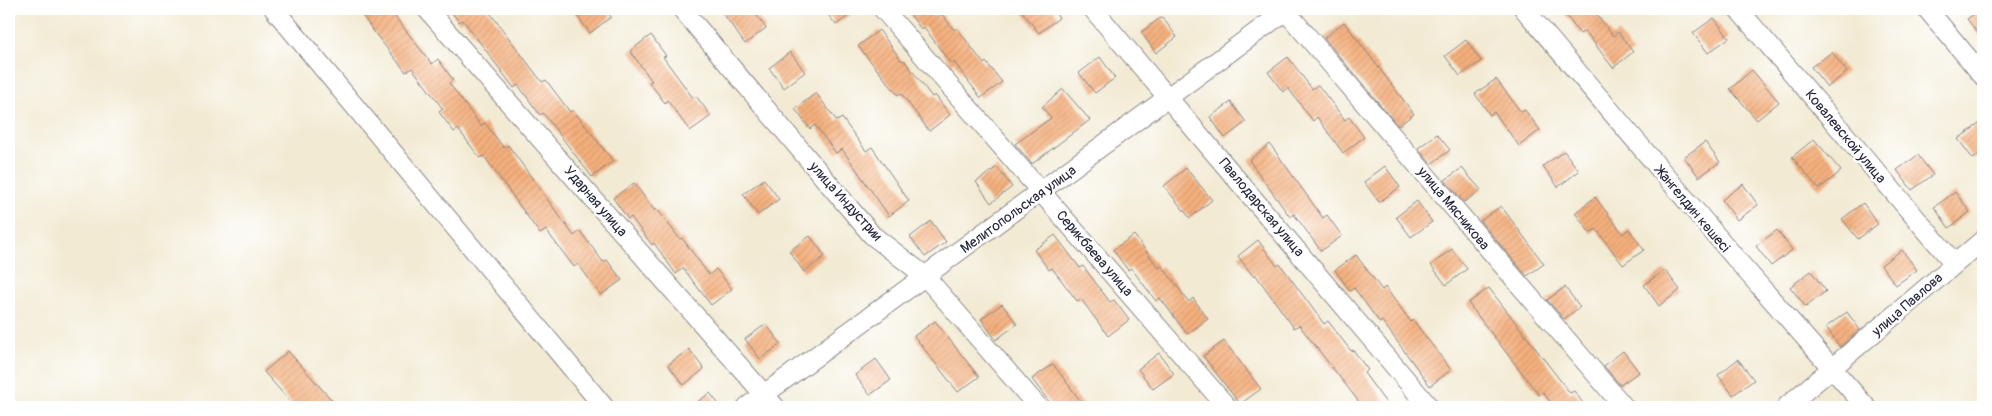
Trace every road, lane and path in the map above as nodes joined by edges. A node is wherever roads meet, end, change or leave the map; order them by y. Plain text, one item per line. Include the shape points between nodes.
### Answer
1 (274, 9) edge
2 (428, 9) edge
3 (682, 9) edge
4 (883, 9) edge
5 (1093, 9) edge
6 (1286, 9) edge
7 (1524, 9) edge
8 (1738, 9) edge
9 (1927, 9) edge
10 (1983, 76) edge
11 (1169, 97) junction
12 (1043, 191) junction
13 (1983, 240) edge
14 (1954, 263) junction
15 (925, 276) junction
16 (1832, 369) junction
17 (769, 400) edge
18 (604, 407) edge
19 (747, 407) edge
20 (1038, 407) edge
21 (1227, 407) edge
22 (1429, 407) edge
23 (1624, 407) edge
24 (1786, 407) edge
25 (1866, 407) edge

1 - 18 street
2 - 17 street, Ударная улица
3 - 15 street, улица Индустрии via 872,235
4 - 12 street, Серикбаева улица
5 - 11 street, Павлодарская улица
6 - 11 street, Мелитопольская улица
6 - 23 street, улица Мясникова
7 - 16 street, Жангелдин көшесі
8 - 14 street, Ковалевской улица
9 - 10 street
11 - 12 street, Мелитопольская улица
11 - 22 street, Павлодарская улица
12 - 15 street, Мелитопольская улица
12 - 21 street, Серикбаева улица
13 - 14 street, улица Павлова
14 - 16 street, улица Павлова
15 - 17 street, Мелитопольская улица
15 - 20 street, улица Индустрии
16 - 24 street, улица Павлова
16 - 25 street, Жангелдин көшесі
17 - 19 street, Мелитопольская улица

